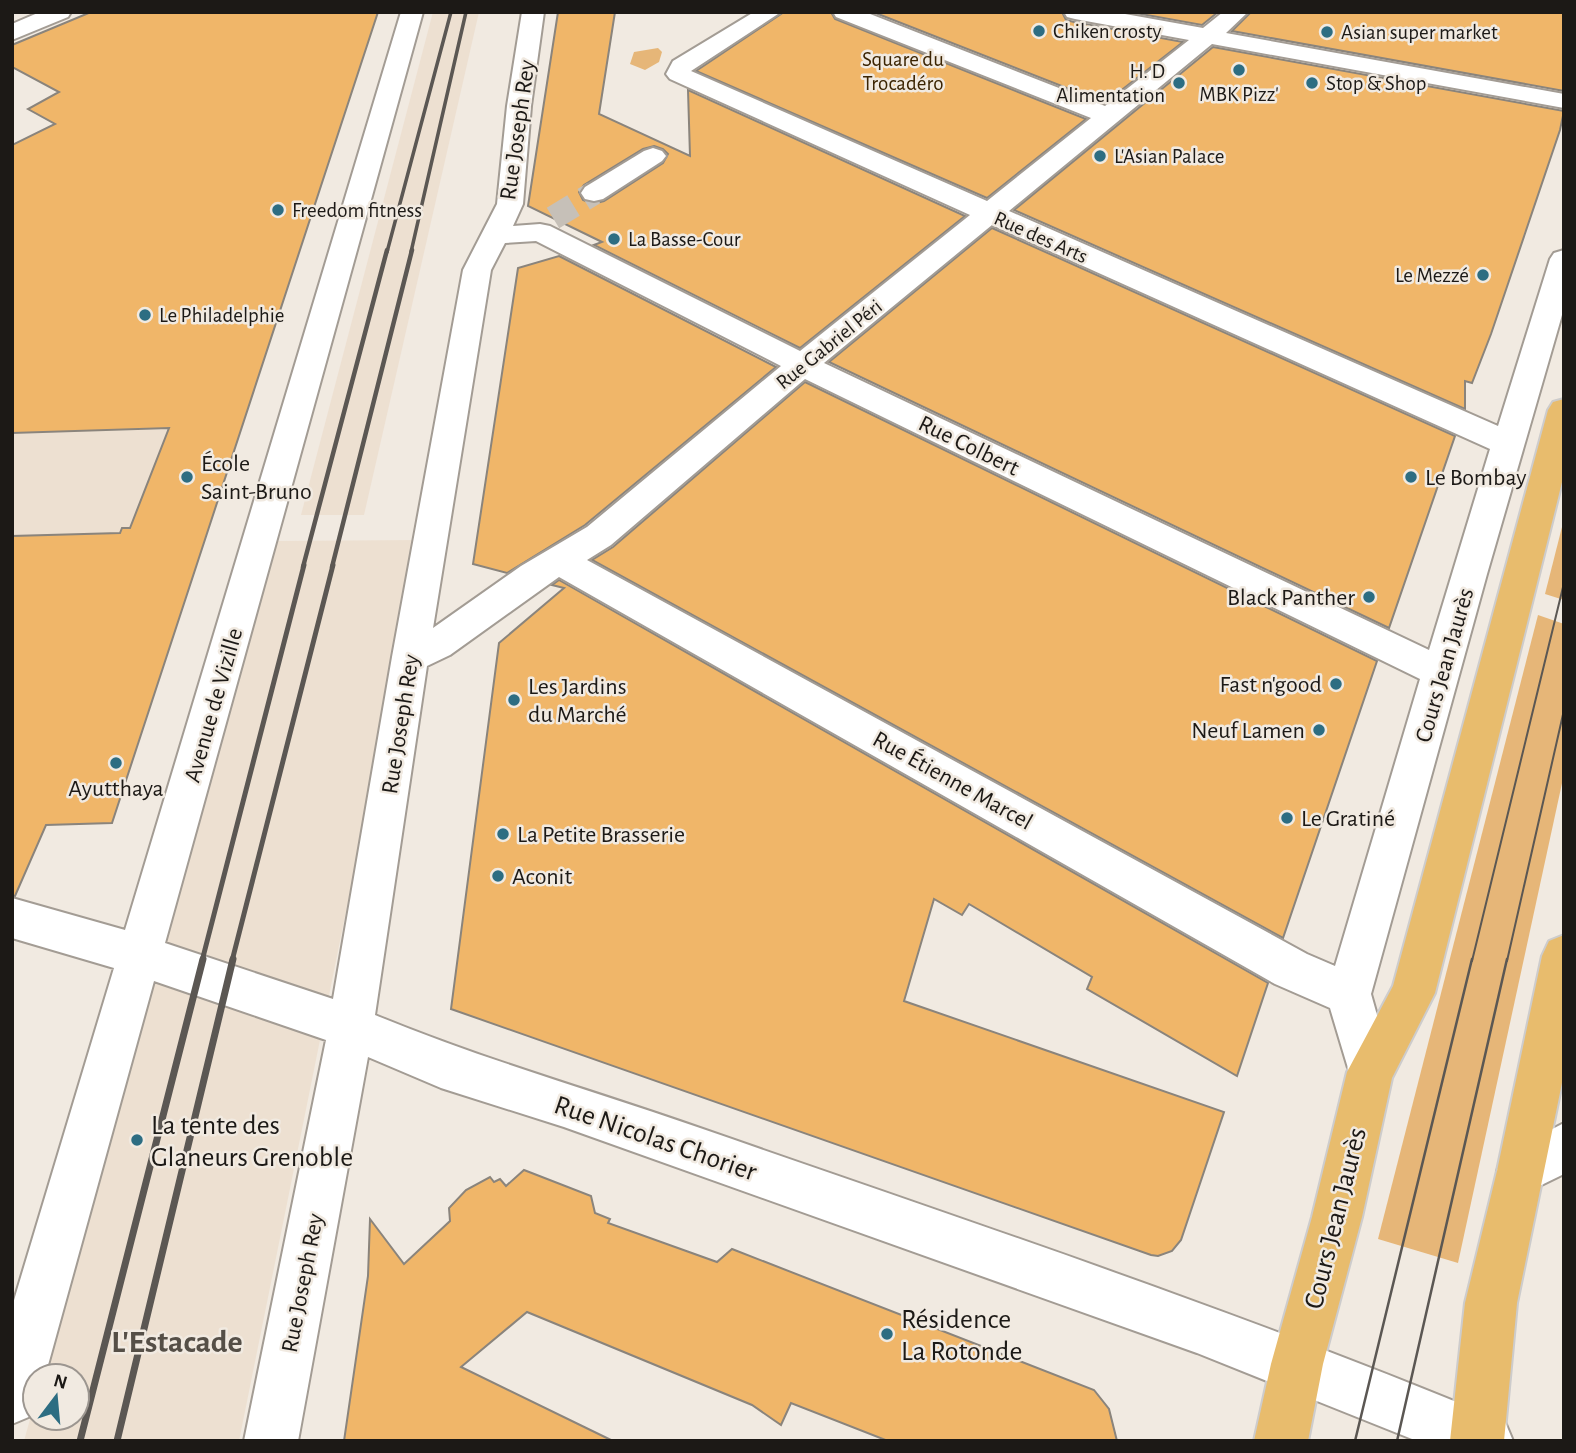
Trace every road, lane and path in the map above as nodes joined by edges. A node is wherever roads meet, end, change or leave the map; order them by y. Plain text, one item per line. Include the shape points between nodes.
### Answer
1 (60, 12) edge
2 (411, 12) edge
3 (533, 12) edge
4 (770, 12) edge
5 (844, 12) edge
6 (1075, 12) edge
7 (1237, 12) edge
8 (12, 33) edge
9 (1206, 35) junction
10 (1564, 101) edge
11 (1108, 116) junction
12 (653, 156) dead end
13 (594, 193) tunnel mouth
14 (989, 214) junction
15 (494, 235) junction
16 (1564, 258) edge
17 (804, 365) junction
18 (1564, 410) edge
19 (1508, 444) junction
20 (560, 561) junction
21 (410, 657) junction
22 (1441, 673) junction
23 (12, 918) edge
24 (140, 955) junction
25 (1564, 956) edge
26 (1349, 995) junction
27 (351, 1027) junction
28 (1370, 1072) junction
29 (1543, 1159) edge
30 (1297, 1364) junction
31 (12, 1397) edge
32 (1480, 1440) edge
33 (271, 1441) edge
34 (1281, 1441) edge

1 - 8 street
2 - 24 street, Avenue de Vizille
3 - 15 street, Rue Joseph Rey via 510,204
4 - 14 street, Rue des Arts via 681,66 678,74
5 - 11 street
6 - 9 street
7 - 9 street, Rue Gabriel Péri
9 - 10 street
9 - 11 street, Rue Gabriel Péri
11 - 14 street, Rue Gabriel Péri
12 - 13 street
14 - 17 street, Rue Gabriel Péri
14 - 19 street, Rue des Arts
15 - 17 street, Rue Colbert via 546,225
15 - 21 street, Rue Joseph Rey via 478,270
16 - 19 street, Cours Jean Jaurès
17 - 20 street, Rue Gabriel Péri via 599,536
17 - 22 street, Rue Colbert
18 - 28 main road, Cours Jean Jaurès via 1412,993
19 - 22 street, Cours Jean Jaurès
20 - 21 street, Rue Gabriel Péri via 533,575 437,645
20 - 26 street, Rue Étienne Marcel via 1269,956
21 - 27 street, Rue Joseph Rey
22 - 26 street, Cours Jean Jaurès
23 - 24 street, Rue Nicolas Chorier
24 - 27 street, Rue Nicolas Chorier
24 - 31 street, Avenue de Vizille
25 - 29 main road
26 - 28 street, Cours Jean Jaurès
27 - 30 street, Rue Nicolas Chorier via 441,1065 564,1104
27 - 33 street, Rue Joseph Rey
28 - 30 main road, Cours Jean Jaurès via 1338,1217
29 - 32 main road via 1491,1303
30 - 32 street
30 - 34 main road, Cours Jean Jaurès

